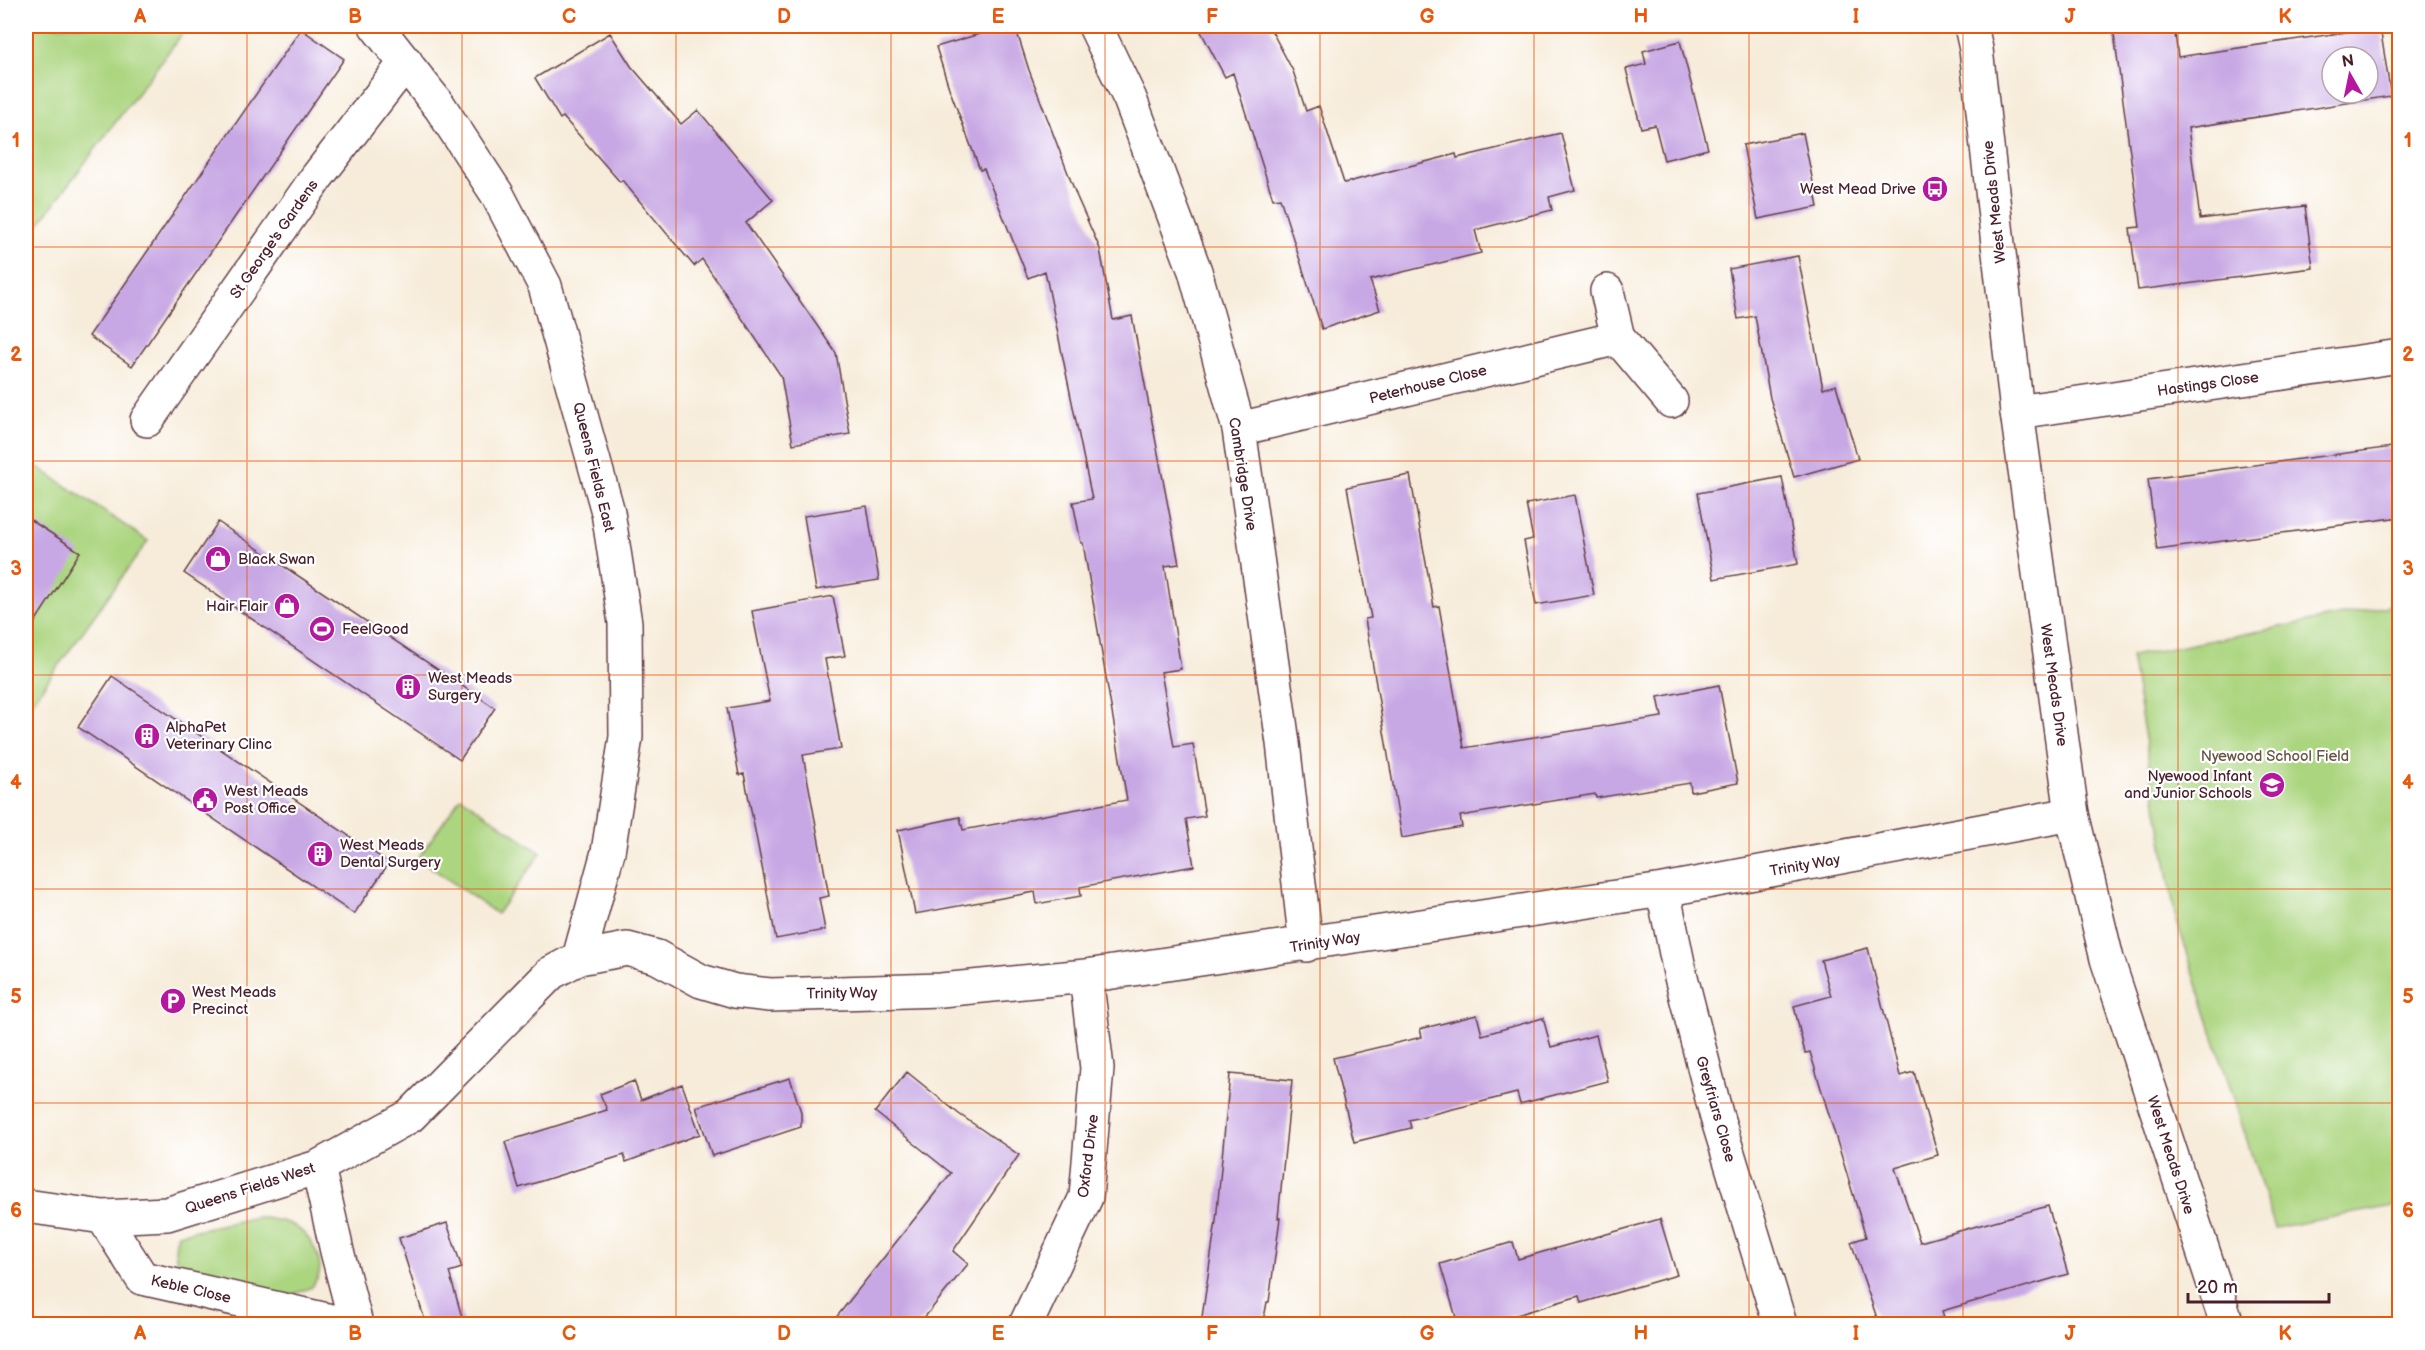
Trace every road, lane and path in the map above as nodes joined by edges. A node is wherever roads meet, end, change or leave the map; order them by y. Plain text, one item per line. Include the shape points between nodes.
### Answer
1 (375, 26) edge
2 (1095, 26) edge
3 (1971, 26) edge
4 (406, 62) junction
5 (1607, 291) dead end
6 (1618, 338) junction
7 (2400, 356) edge
8 (1671, 401) dead end
9 (2017, 412) junction
10 (147, 420) dead end
11 (1239, 429) junction
12 (2072, 814) junction
13 (1664, 890) junction
14 (1306, 945) junction
15 (579, 958) junction
16 (1086, 976) junction
17 (318, 1167) junction
18 (26, 1206) edge
19 (103, 1217) junction
20 (345, 1324) edge
21 (357, 1324) edge
22 (1026, 1324) edge
23 (1780, 1324) edge
24 (2227, 1324) edge

1 - 4 street, Queens Fields East
2 - 11 street, Cambridge Drive via 1130,99 1195,271
3 - 9 street, West Meads Drive
4 - 10 street, St George's Gardens via 317,177
4 - 15 street, Queens Fields East via 497,194 545,286 608,512 626,623 626,737 608,852
5 - 6 street
6 - 8 street
6 - 11 street, Peterhouse Close
7 - 9 street, Hastings Close
9 - 12 street, West Meads Drive
11 - 14 street, Cambridge Drive via 1283,743
12 - 13 street, Trinity Way
12 - 24 street, West Meads Drive via 2107,959
13 - 14 street, Trinity Way
13 - 23 street, Greyfriars Close via 1680,973 1716,1114
14 - 16 street, Trinity Way
15 - 16 street, Trinity Way via 627,949 657,957 701,981 735,991 770,995 941,990
15 - 17 street, Queens Fields West via 551,973 411,1116
16 - 22 street, Oxford Drive via 1097,1068 1086,1197
17 - 19 street, Queens Fields West via 167,1214
17 - 21 street
18 - 19 street, Queens Fields West
19 - 20 street, Keble Close via 141,1278

